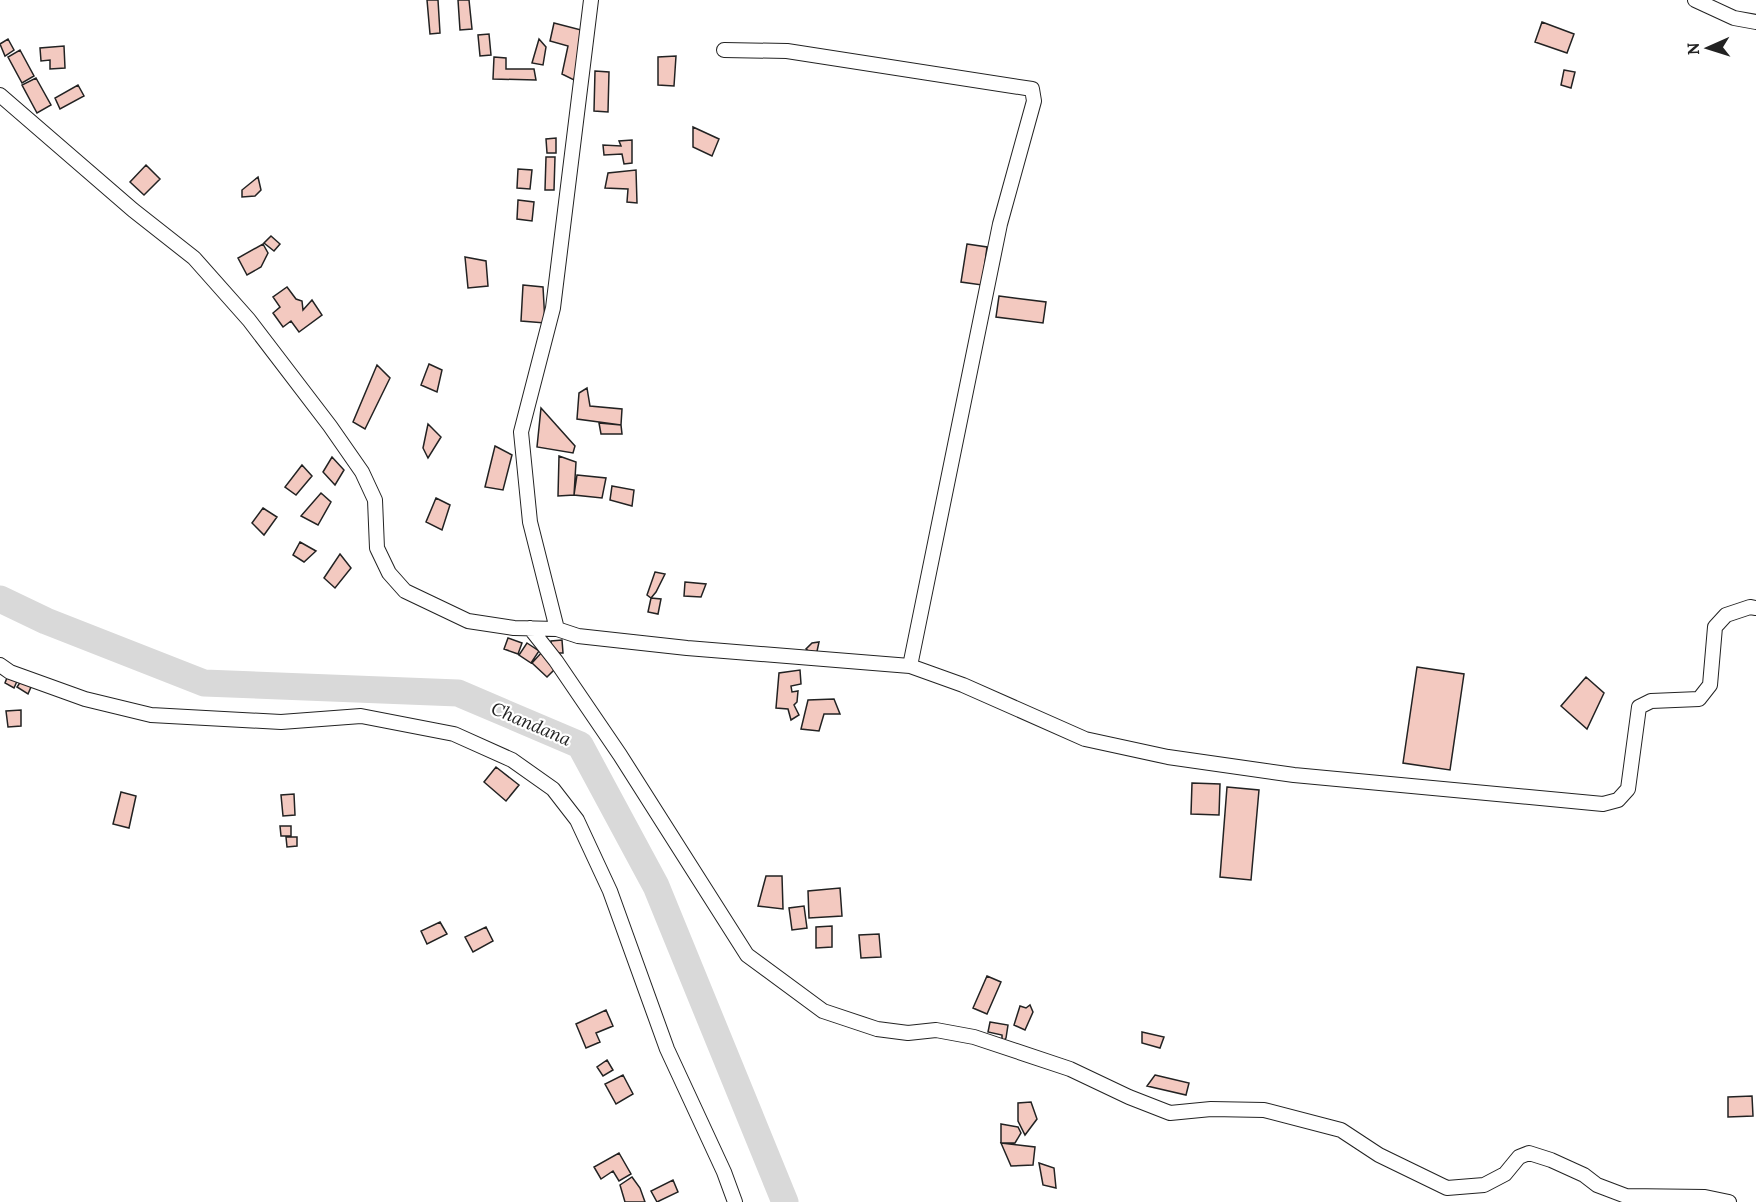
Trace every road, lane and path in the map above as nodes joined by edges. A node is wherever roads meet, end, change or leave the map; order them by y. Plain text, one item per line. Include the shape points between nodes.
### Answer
1 (591, 0) edge
2 (1695, 0) edge
3 (1756, 22) edge
4 (724, 50) dead end
5 (0, 96) edge
6 (1756, 608) edge
7 (530, 628) junction
8 (556, 629) junction
9 (0, 665) edge
10 (910, 666) junction
11 (735, 1202) edge
12 (1729, 1202) edge

1 - 8 street via 553,308 521,432 530,522
2 - 3 street via 1734,18
4 - 10 street via 787,51 1032,89 1034,101 1000,224
5 - 7 street via 194,258 249,320 362,472 375,500 376,548 389,573 405,591 468,621
6 - 10 street via 1726,615 1715,627 1710,685 1699,699 1651,701 1640,707 1628,789 1618,800 1603,804 1294,775 1168,757 1085,740 973,689
7 - 8 street
7 - 12 street via 615,746 747,955 823,1011 877,1029 908,1033 936,1030 974,1037 1070,1069 1170,1113 1264,1110 1341,1130 1379,1155 1447,1188 1484,1185 1505,1174 1519,1157 1529,1153 1626,1196 1705,1197
8 - 10 street via 578,636 687,648
9 - 11 street via 85,699 151,716 281,722 361,716 454,734 512,760 553,789 577,820 610,891 667,1049

